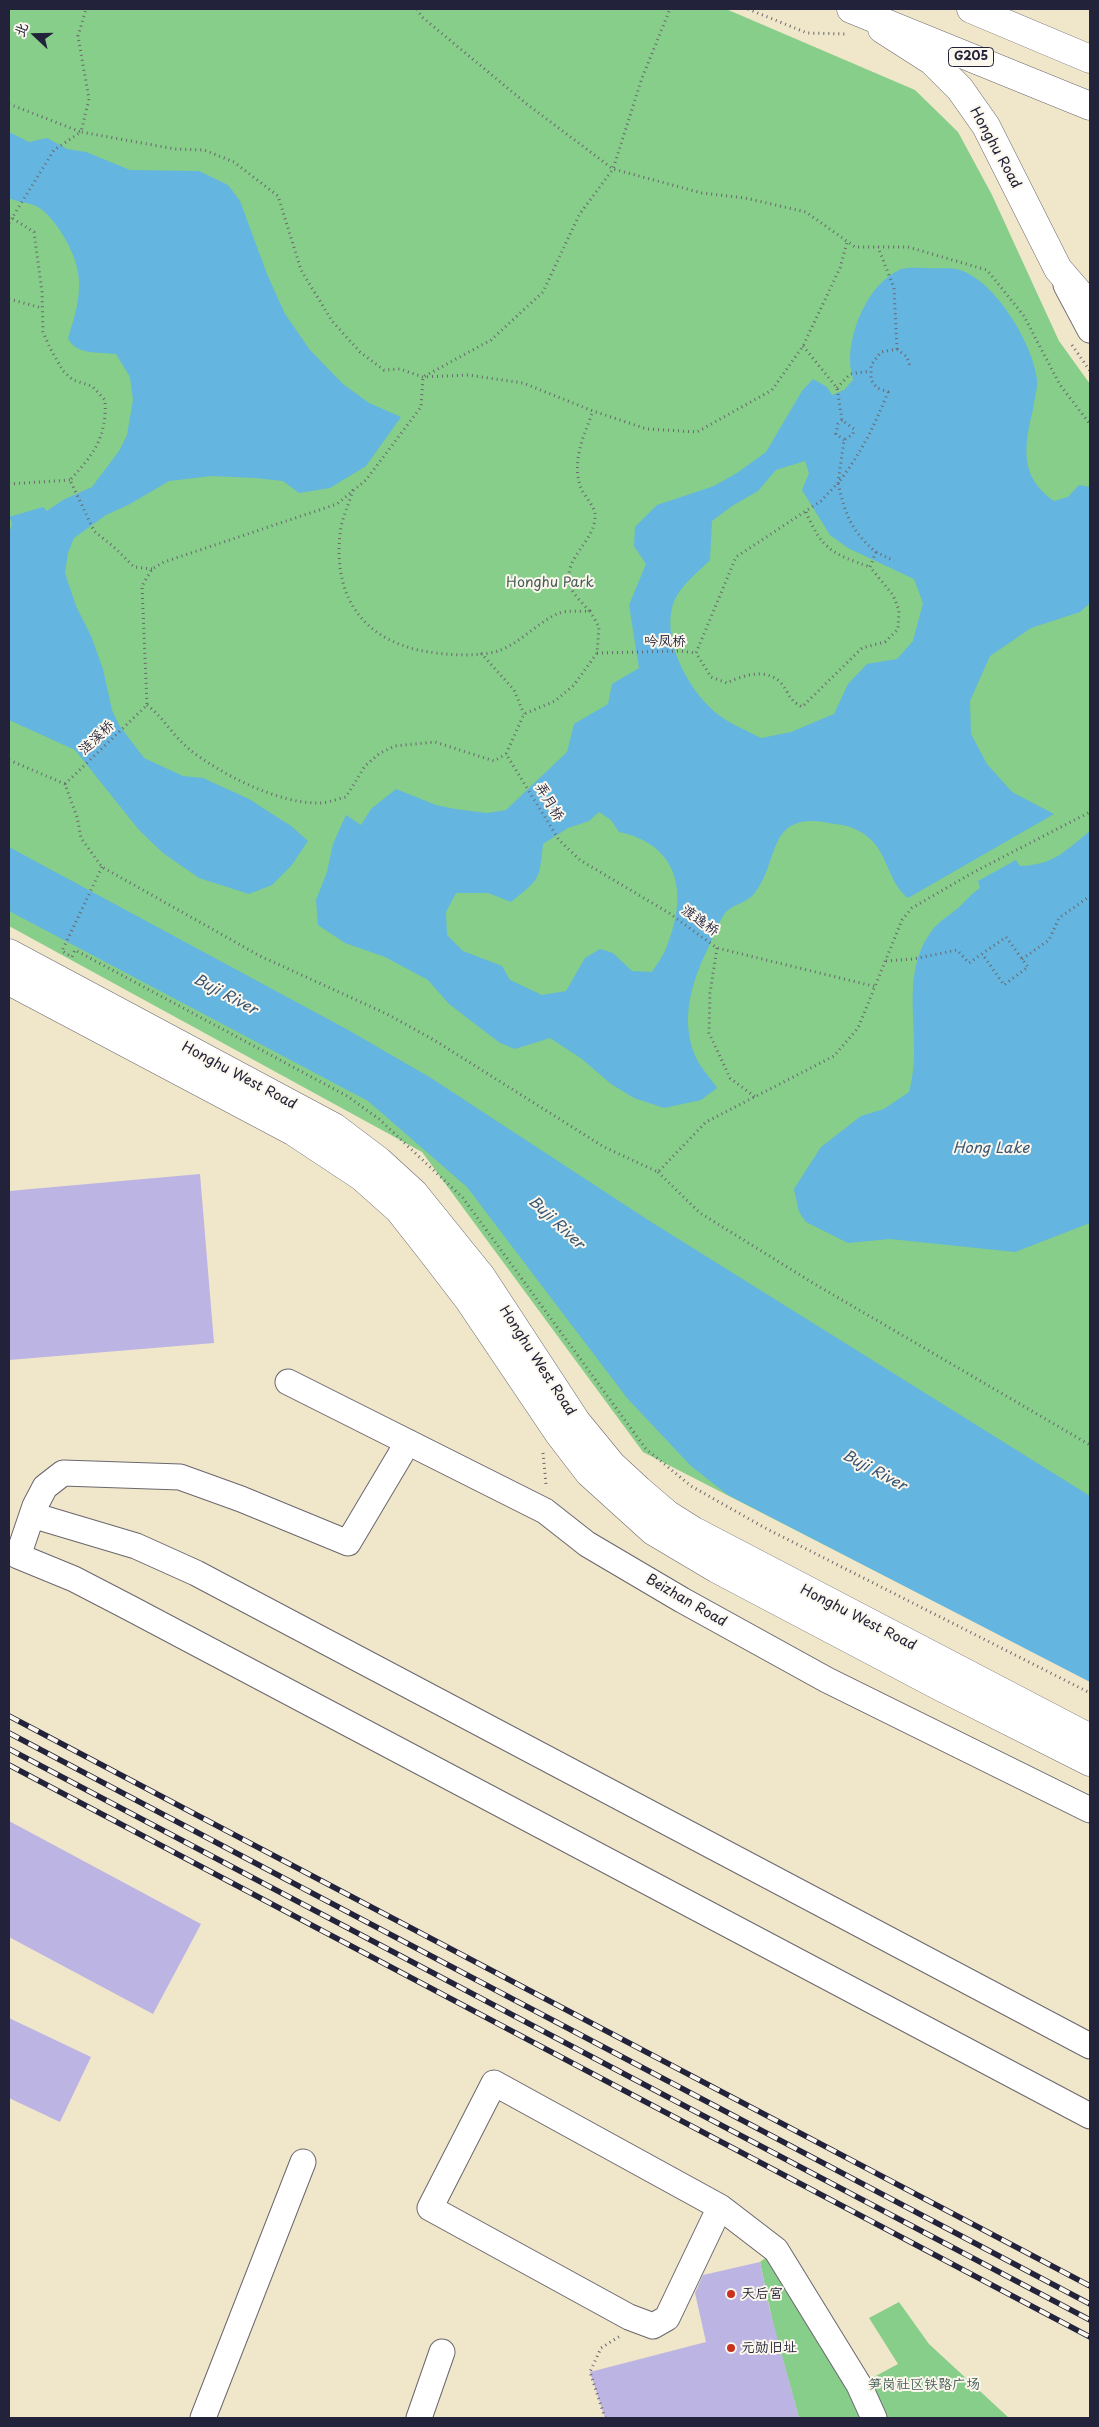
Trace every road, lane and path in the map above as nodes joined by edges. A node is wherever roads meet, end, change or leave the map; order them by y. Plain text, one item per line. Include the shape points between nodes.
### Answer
1 (86, 9) edge
2 (417, 9) edge
3 (670, 9) edge
4 (748, 9) edge
5 (851, 9) edge
6 (971, 9) edge
7 (852, 37) dead end
8 (1090, 58) edge
9 (9, 104) edge
10 (1090, 106) edge
11 (81, 132) junction
12 (613, 170) junction
13 (12, 218) junction
14 (9, 223) edge
15 (847, 242) junction
16 (878, 247) junction
17 (1058, 270) junction
18 (9, 299) edge
19 (1090, 306) edge
20 (42, 308) junction
21 (1080, 336) edge
22 (804, 346) junction
23 (897, 349) junction
24 (910, 366) dead end
25 (870, 371) junction
26 (1090, 371) edge
27 (423, 377) junction
28 (837, 388) junction
29 (593, 411) junction
30 (842, 420) junction
31 (1090, 424) edge
32 (844, 440) junction
33 (70, 480) junction
34 (838, 483) junction
35 (9, 484) edge
36 (354, 490) junction
37 (806, 512) junction
38 (876, 552) junction
39 (894, 561) dead end
40 (870, 567) junction
41 (152, 569) junction
42 (590, 611) junction
43 (481, 653) junction
44 (597, 653) junction
45 (696, 653) junction
46 (147, 705) junction
47 (524, 714) junction
48 (506, 754) junction
49 (9, 760) edge
50 (65, 784) junction
51 (1090, 812) edge
52 (102, 867) junction
53 (1090, 896) edge
54 (669, 913) joint
55 (718, 948) junction
56 (9, 954) edge
57 (983, 955) junction
58 (1022, 959) junction
59 (886, 961) junction
60 (9, 981) edge
61 (876, 987) junction
62 (755, 1097) junction
63 (658, 1172) junction
64 (288, 1382) dead end
65 (408, 1442) junction
66 (1090, 1445) edge
67 (542, 1447) dead end
68 (546, 1484) dead end
69 (32, 1515) junction
70 (1090, 1693) edge
71 (1090, 1738) edge
72 (1090, 1762) edge
73 (1090, 1810) edge
74 (1090, 2046) edge
75 (1090, 2116) edge
76 (303, 2162) dead end
77 (720, 2207) junction
78 (629, 2317) junction
79 (442, 2352) dead end
80 (202, 2418) edge
81 (418, 2418) edge
82 (605, 2418) edge
83 (874, 2418) edge

1 - 11 path via 78,36 89,99
2 - 12 path via 422,17 528,105
3 - 12 path via 642,78
4 - 7 path via 806,33 842,33
5 - 10 main road, G205
5 - 17 main road, Honghu Road via 932,61 960,89 986,126
6 - 8 main road
9 - 11 path
11 - 13 path via 54,150
11 - 27 path via 176,149 204,150 234,162 278,196 300,270 332,321 360,352 384,370 400,368
12 - 15 path via 702,193 745,198 806,212
12 - 27 path via 579,215 543,292 491,340
13 - 14 path
13 - 20 path via 34,232
15 - 16 path via 855,247
15 - 22 path via 840,268
16 - 23 path via 894,288
16 - 31 path via 908,247 987,270 1024,316 1060,385
17 - 19 main road
17 - 21 street, Honghu Road via 1078,311
18 - 20 path
20 - 33 path via 43,332 63,371 73,380 92,386 106,400 106,420 91,457
21 - 26 path
22 - 28 path
22 - 29 path via 772,390 697,432 647,429
23 - 24 path via 907,357
23 - 25 path via 881,352 875,357
25 - 28 path via 850,374
25 - 34 path via 871,380 877,388 890,392 859,454
27 - 29 path via 468,374 523,382
27 - 36 path via 421,407 366,480
28 - 30 path
29 - 42 path via 582,438 576,472 581,489 595,512 594,530 569,567 570,587
30 - 32 path via 836,429 839,438
30 - 32 path via 854,429
32 - 34 path
33 - 35 path
33 - 41 path via 94,531 134,567
34 - 37 path
34 - 38 path via 855,532
36 - 41 path via 337,504 164,562
36 - 43 path via 340,532 339,558 345,587 357,613 374,632 396,644 452,655
37 - 40 path via 825,546 837,555
37 - 45 path via 736,557
38 - 39 path
38 - 40 path
40 - 45 path via 893,595 899,610 898,629 885,642 862,648 802,707 790,700 781,683 762,673 744,675 727,683 711,677
41 - 46 path via 142,586
42 - 43 path via 560,612 498,651
42 - 44 path via 599,627
43 - 47 path via 514,690
44 - 45 path, 吟凤桥
44 - 47 path via 574,685 555,701
46 - 48 path via 189,749 213,766 246,783 302,801 320,803 346,797 365,766 395,746 435,742 494,761
46 - 50 path, 涟溪桥
47 - 48 path
48 - 54 path, 弄月桥 via 559,840 580,860
49 - 50 path
50 - 52 path via 82,838
51 - 59 path via 912,908 902,920
52 - 63 path via 260,956 388,1014 604,1147
52 - 70 path via 62,952 72,957 75,950 347,1096 379,1119 463,1198 646,1449 691,1486 767,1529
53 - 58 path via 1060,918 1049,940
54 - 55 path, 渡逸桥
55 - 61 path
55 - 62 path via 710,993 709,1033 730,1078
56 - 71 main road, Honghu West Road via 334,1127 379,1161 414,1192 481,1276 590,1439 612,1465 667,1514 736,1555
57 - 58 path via 1006,938
57 - 58 path via 1004,985 1028,967
57 - 59 path via 969,963 957,950
59 - 61 path
60 - 72 main road, Honghu West Road via 294,1132 362,1178 399,1210 432,1252 589,1473 653,1530 717,1569
61 - 62 path via 858,1028 834,1056
62 - 63 path via 706,1122
63 - 66 path via 700,1214
64 - 65 street, Beizhan Road
65 - 69 street via 348,1543 180,1477 63,1473 45,1487
65 - 73 street, Beizhan Road via 545,1511 587,1544 827,1680
67 - 68 path
69 - 74 street via 136,1546 196,1573
69 - 75 street via 18,1556 74,1579 128,1607
76 - 80 street
77 - 78 street via 667,2318 653,2326
77 - 78 street via 494,2084 430,2208
77 - 83 street via 776,2250 859,2385
78 - 82 path via 620,2336 602,2348 590,2372
79 - 81 street

